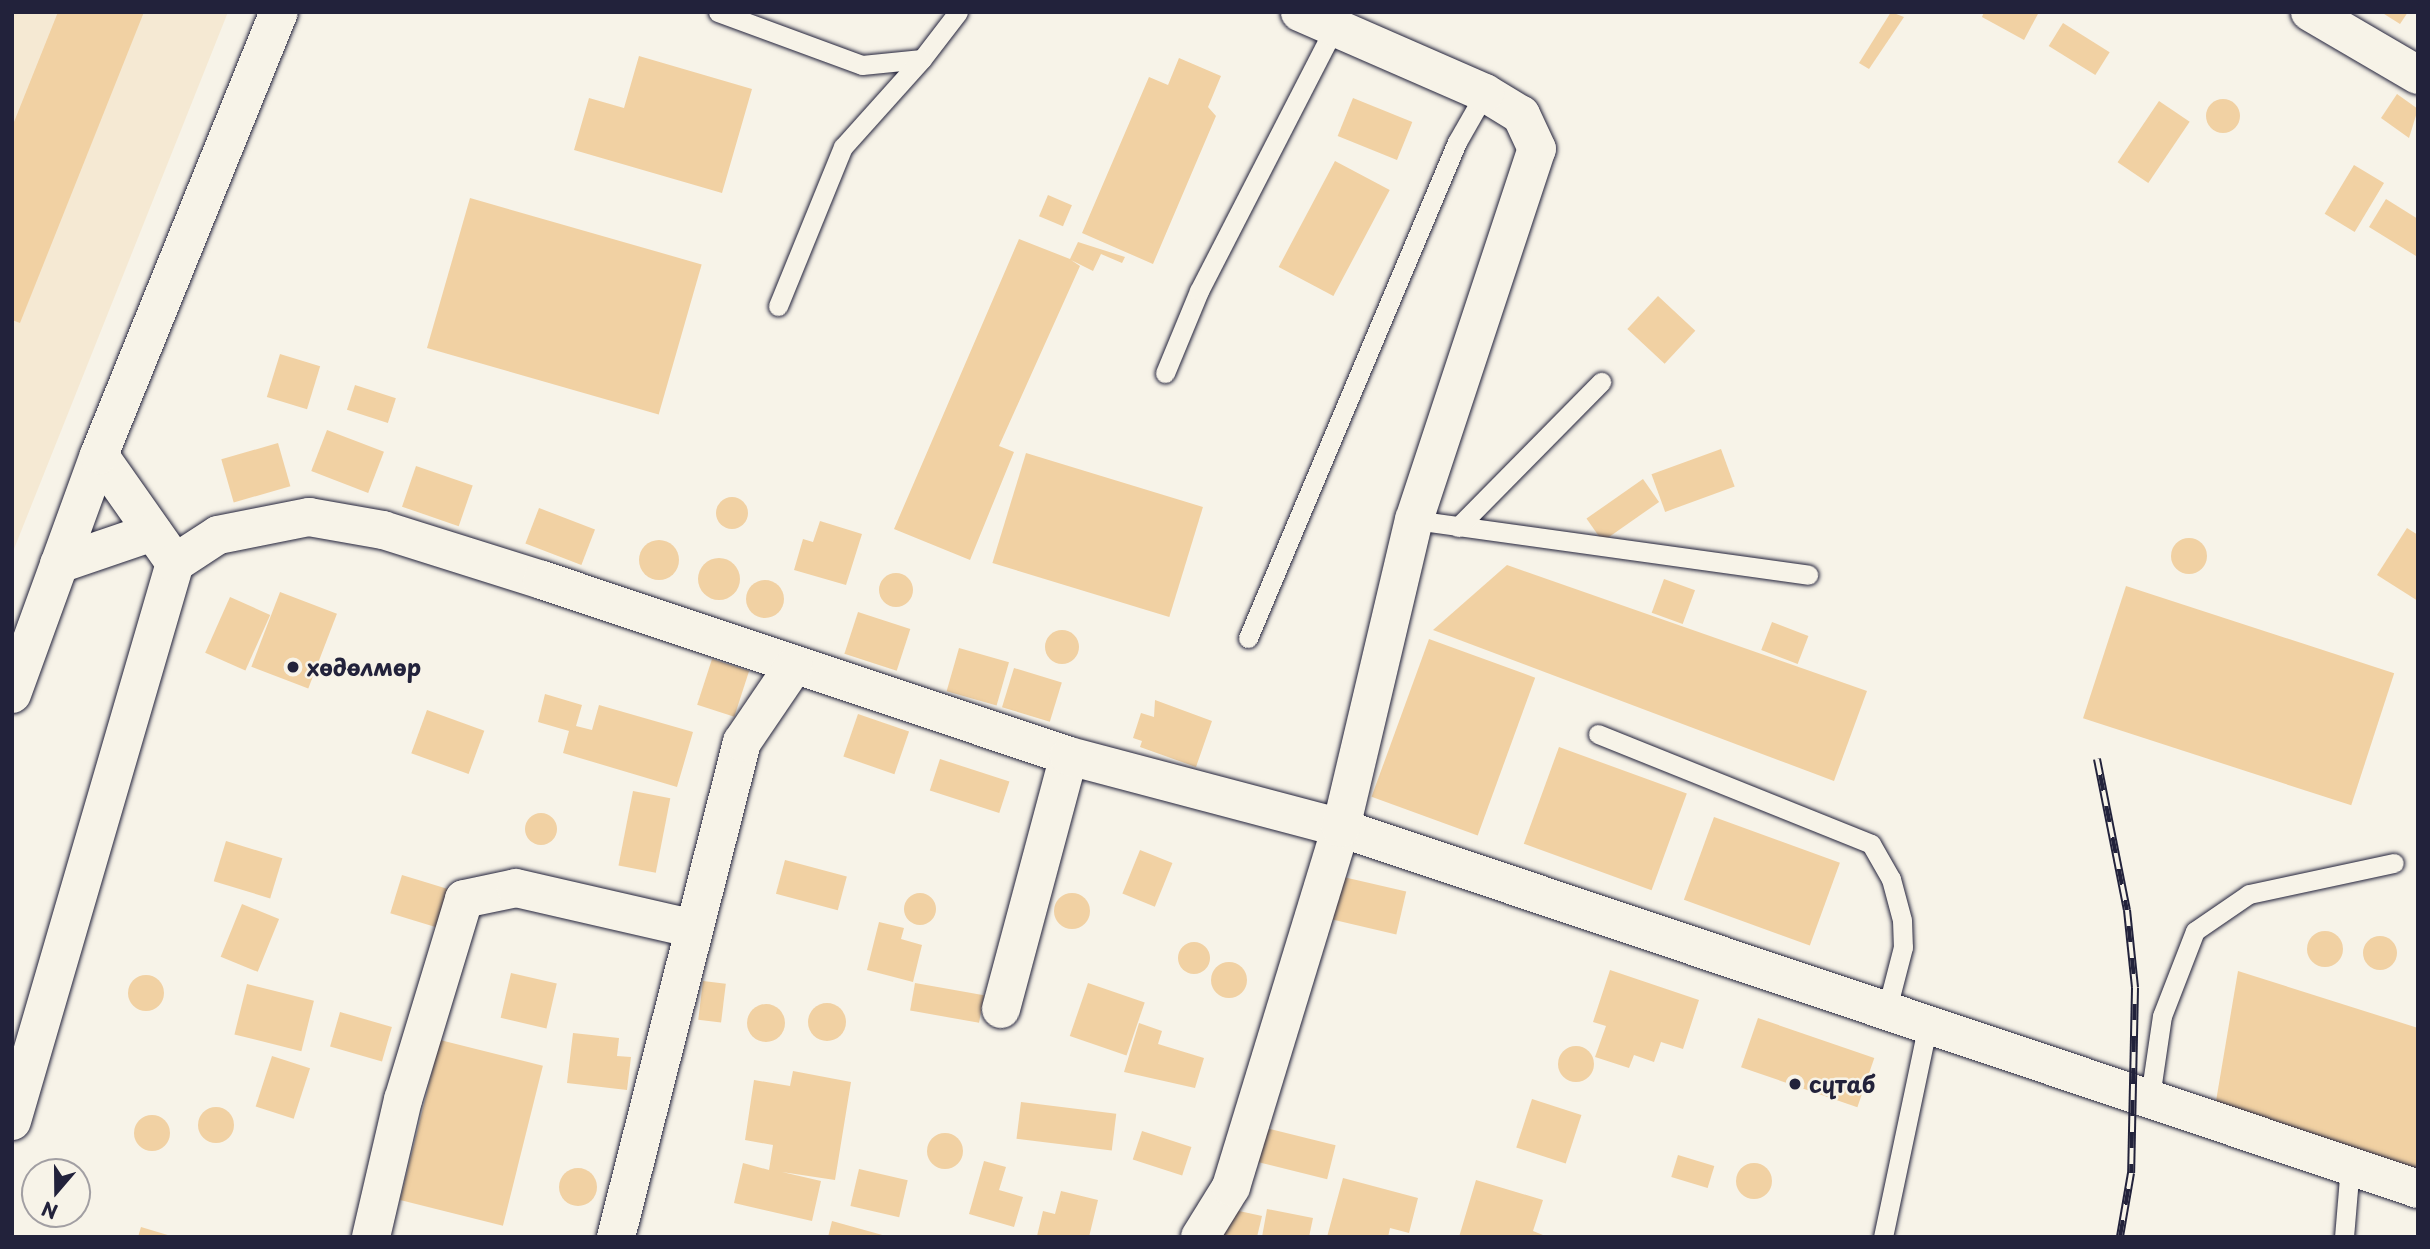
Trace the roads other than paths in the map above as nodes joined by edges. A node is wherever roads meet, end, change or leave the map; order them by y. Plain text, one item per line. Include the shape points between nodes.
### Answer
1 (279, 12) edge
2 (718, 12) edge
3 (958, 12) edge
4 (2310, 12) edge
5 (1316, 21) edge
6 (922, 59) junction
7 (2418, 75) edge
8 (1485, 93) junction
9 (778, 306) dead end
10 (1165, 373) dead end
11 (1601, 382) dead end
12 (99, 455) junction
13 (1414, 520) junction
14 (1458, 527) junction
15 (153, 532) junction
16 (175, 563) junction
17 (59, 564) junction
18 (1808, 575) dead end
19 (1248, 638) dead end
20 (793, 667) junction
21 (12, 694) edge
22 (1598, 734) dead end
23 (1069, 756) junction
24 (1341, 828) junction
25 (2394, 863) dead end
26 (691, 928) junction
27 (1001, 1009) dead end
28 (1887, 1009) junction
29 (1928, 1023) junction
30 (2150, 1097) junction
31 (12, 1121) edge
32 (2350, 1166) junction
33 (2418, 1189) edge
34 (371, 1237) edge
35 (616, 1237) edge
36 (1200, 1237) edge
37 (1883, 1237) edge
38 (2344, 1237) edge

1 - 12 street
2 - 6 lane via 862,65
3 - 6 lane
4 - 7 street
5 - 8 street
5 - 10 lane
6 - 9 lane via 843,147
8 - 13 street via 1521,115 1537,149
8 - 19 lane via 1457,142
11 - 14 lane
12 - 15 street
12 - 17 street
13 - 14 lane
13 - 24 street
14 - 18 lane
15 - 16 street
15 - 17 street
16 - 20 street via 218,535 258,523 310,517 529,576
16 - 31 street
17 - 21 street
20 - 23 street
20 - 26 street via 741,743
22 - 28 lane via 1871,844 1891,879 1902,920 1903,947
23 - 24 street
23 - 27 street
24 - 28 street
24 - 36 street via 1231,1187
25 - 30 lane via 2249,894 2195,931 2162,1017
26 - 34 street via 516,888 464,899 403,1100
26 - 35 street
28 - 29 street
29 - 30 street
29 - 37 lane
30 - 32 street
32 - 33 street
32 - 38 lane

